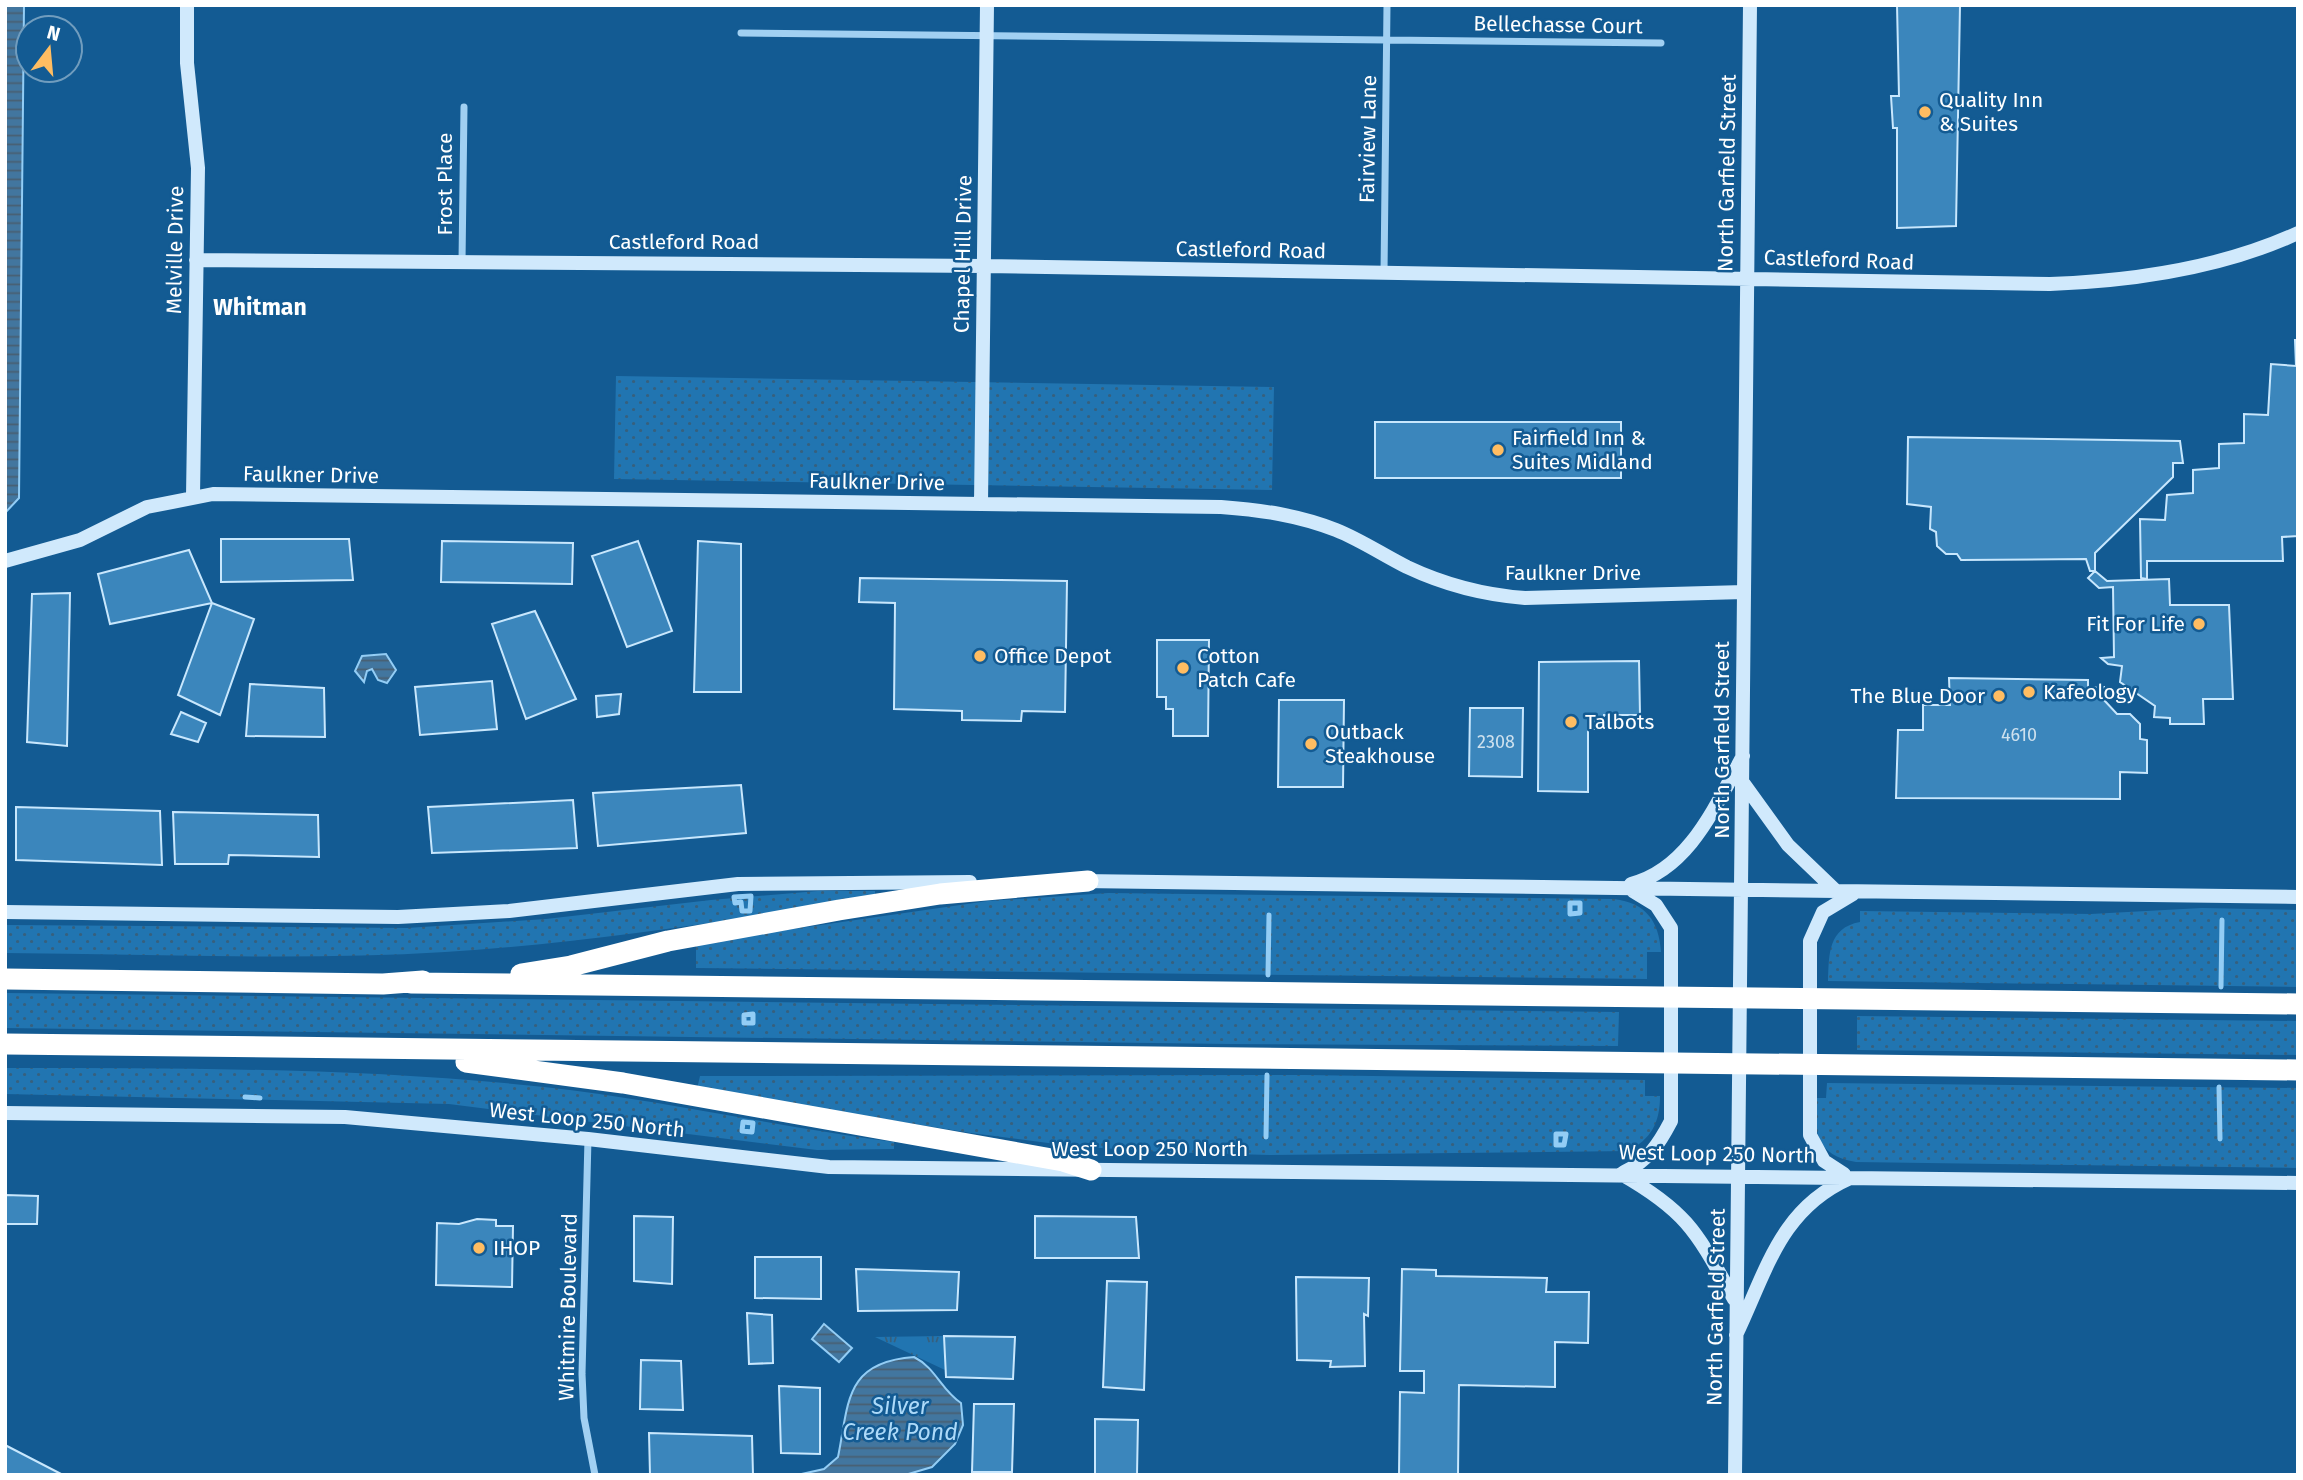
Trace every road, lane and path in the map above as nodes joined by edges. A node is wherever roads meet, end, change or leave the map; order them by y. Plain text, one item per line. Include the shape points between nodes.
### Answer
1 (187, 5) edge
2 (987, 5) edge
3 (1387, 5) edge
4 (1749, 5) edge
5 (741, 33) dead end
6 (986, 35) junction
7 (1387, 40) junction
8 (1661, 43) dead end
9 (464, 107) dead end
10 (2298, 233) edge
11 (197, 260) junction
12 (462, 262) junction
13 (984, 266) junction
14 (1384, 273) junction
15 (1747, 278) junction
16 (193, 496) junction
17 (981, 504) junction
18 (5, 561) edge
19 (1744, 592) junction
20 (1744, 755) junction
21 (1743, 782) junction
22 (1088, 881) junction
23 (1621, 889) junction
24 (1742, 890) junction
25 (1836, 891) junction
26 (1861, 891) junction
27 (2298, 897) edge
28 (5, 912) edge
29 (5, 979) edge
30 (411, 983) junction
31 (2298, 1004) edge
32 (5, 1044) edge
33 (275, 1048) junction
34 (2298, 1070) edge
35 (5, 1113) edge
36 (588, 1139) junction
37 (1091, 1170) junction
38 (1620, 1174) junction
39 (1739, 1175) junction
40 (1854, 1176) junction
41 (2298, 1183) edge
42 (1735, 1301) junction
43 (1735, 1338) junction
44 (595, 1475) edge
45 (1735, 1475) edge

1 - 11 main road, Melville Drive via 187,63 198,168
2 - 6 main road, Chapel Hill Drive
3 - 7 street, Fairview Lane
4 - 15 main road, North Garfield Street
5 - 6 street, Bellechasse Court
6 - 7 street, Bellechasse Court
6 - 13 main road, Chapel Hill Drive
7 - 8 street, Bellechasse Court
7 - 14 street, Fairview Lane
9 - 12 street, Frost Place
10 - 15 main road, Castleford Road via 2193,267 2073,283
11 - 12 main road, Castleford Road
11 - 16 main road, Melville Drive
12 - 13 main road, Castleford Road
13 - 14 main road, Castleford Road
13 - 17 main road, Chapel Hill Drive
14 - 15 main road, Castleford Road
15 - 19 main road, North Garfield Street
16 - 17 main road, Faulkner Drive
16 - 18 main road, Faulkner Drive via 147,507 49,551
17 - 19 main road, Faulkner Drive via 1280,512 1351,536 1427,576 1496,595
19 - 20 main road, North Garfield Street
20 - 21 main road, North Garfield Street
20 - 23 main road via 1700,832 1671,864
21 - 24 main road, North Garfield Street
21 - 25 main road via 1788,845
22 - 23 main road
22 - 28 main road via 738,884 509,911 398,917
22 - 30 highway via 917,897 693,936 572,966
23 - 24 main road
23 - 38 main road via 1657,905 1671,929 1671,1121 1645,1160
24 - 25 main road
24 - 39 main road, North Garfield Street
25 - 26 main road
26 - 27 main road
26 - 40 main road via 1839,899 1823,912 1810,941 1810,1135 1830,1168
29 - 30 highway
30 - 31 highway
32 - 33 highway
33 - 34 highway
33 - 37 highway via 476,1063 623,1083 1063,1161
35 - 36 main road, West Loop 250 North via 345,1117
36 - 37 main road, West Loop 250 North via 829,1167
36 - 44 street, Whitmire Boulevard via 582,1374 584,1418
37 - 38 main road, West Loop 250 North
38 - 39 main road, West Loop 250 North
38 - 42 main road via 1672,1206 1698,1235
39 - 40 main road, West Loop 250 North
39 - 42 main road, North Garfield Street
40 - 41 main road, West Loop 250 North
40 - 43 main road via 1806,1204 1786,1227
42 - 43 main road, North Garfield Street
43 - 45 main road, North Garfield Street

